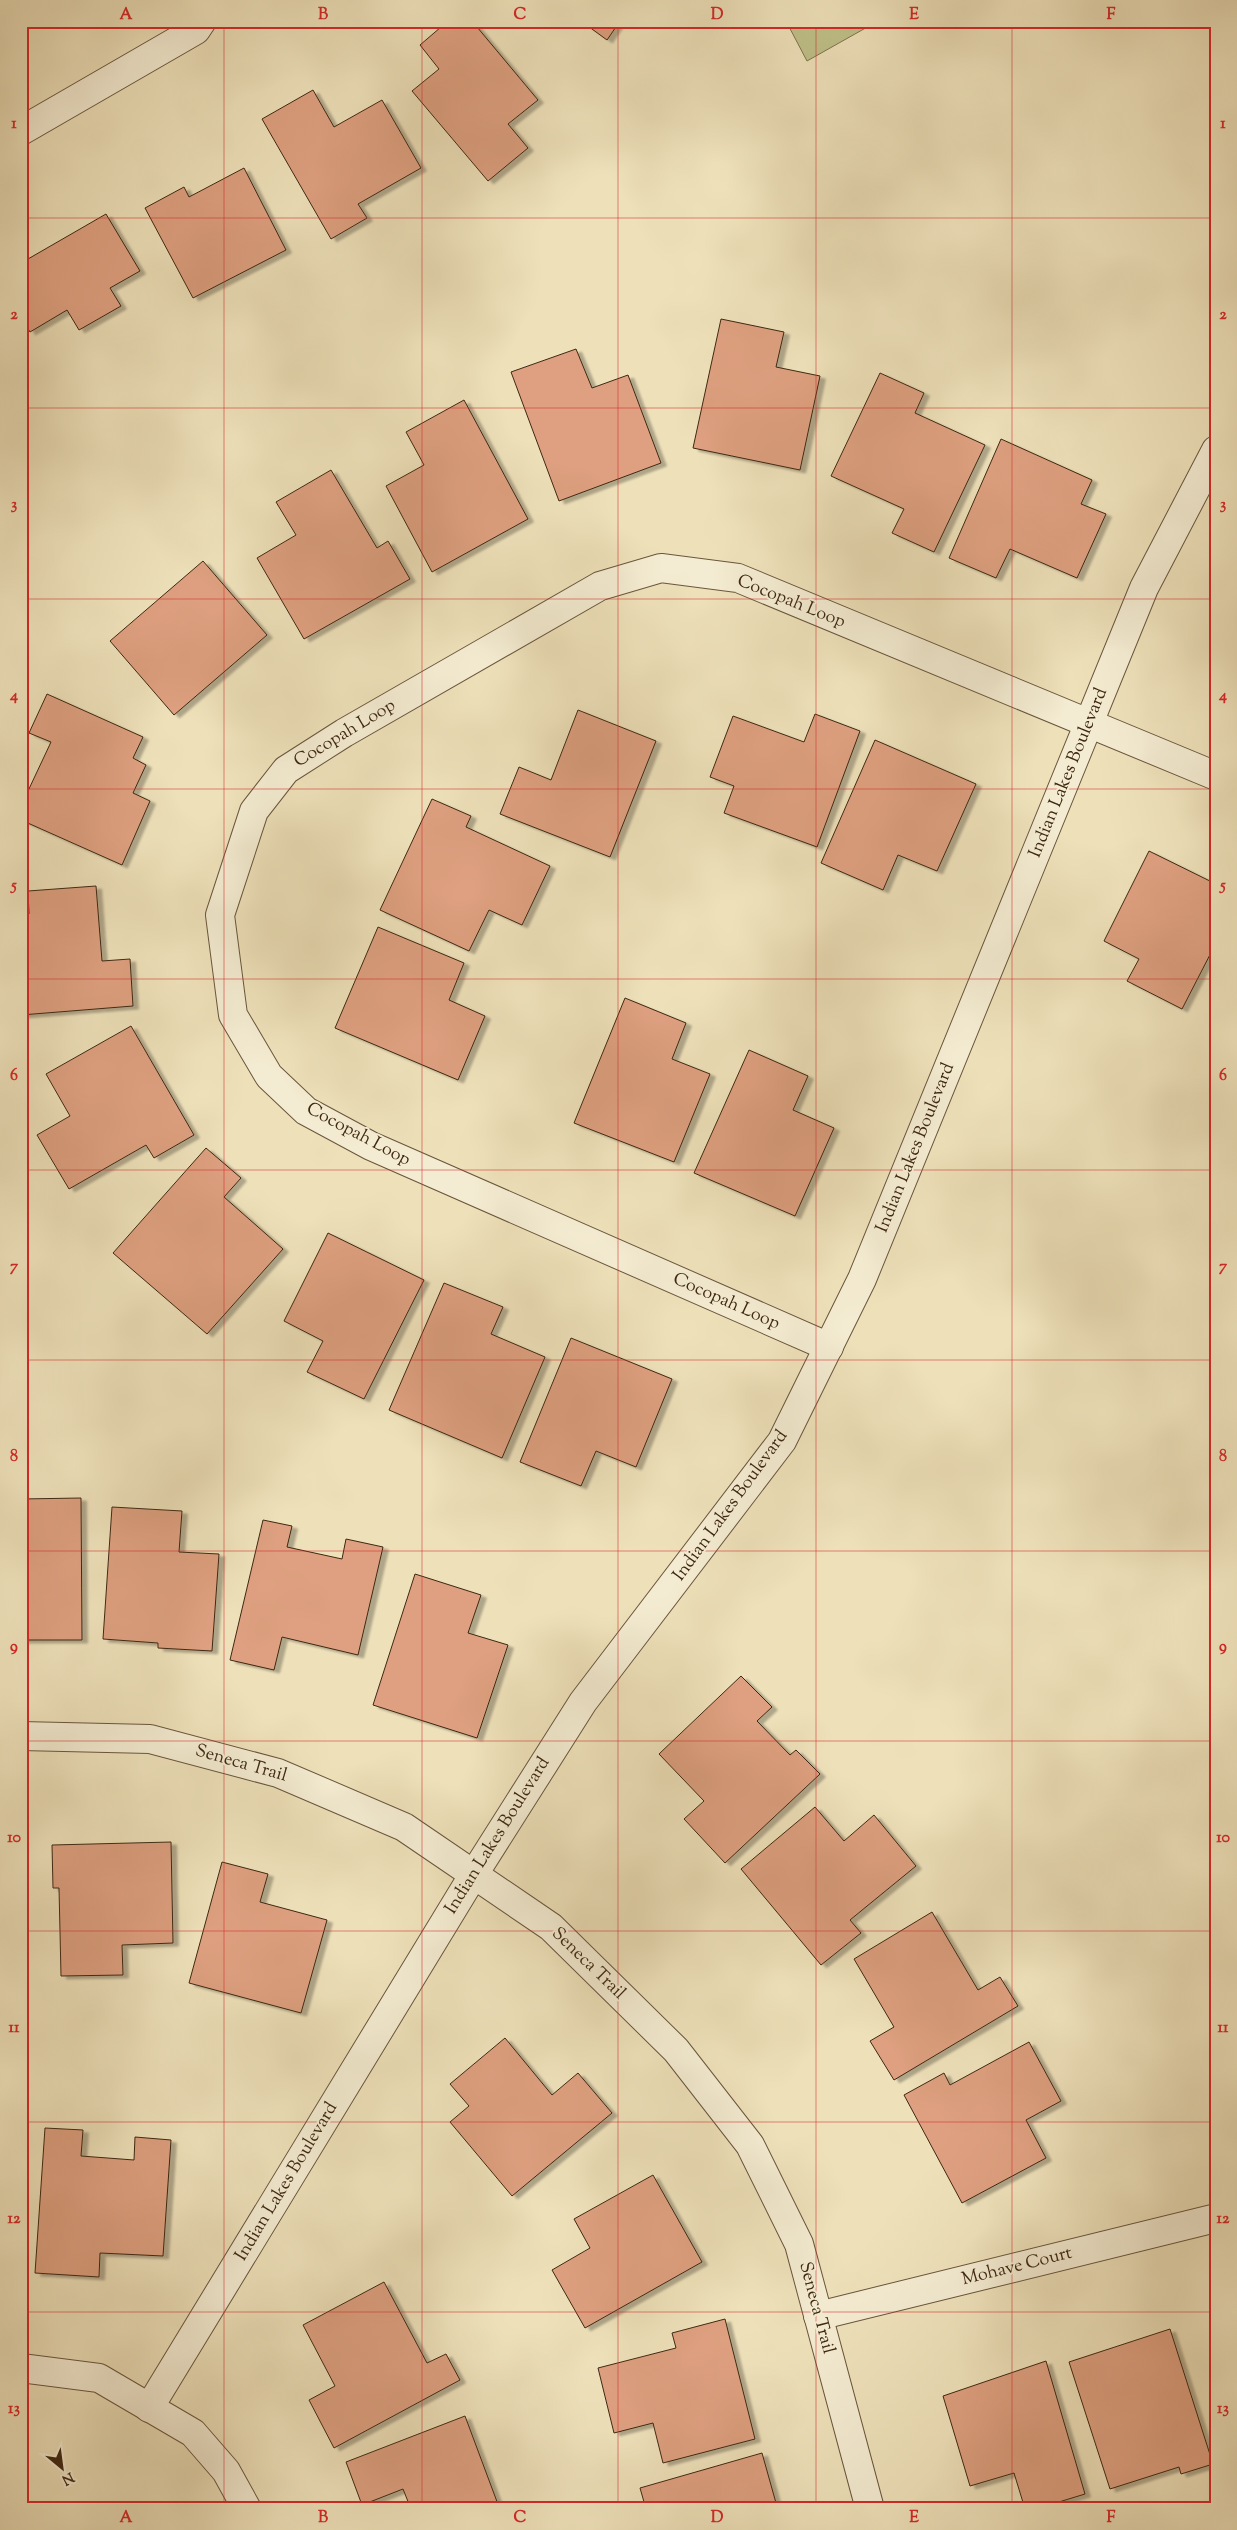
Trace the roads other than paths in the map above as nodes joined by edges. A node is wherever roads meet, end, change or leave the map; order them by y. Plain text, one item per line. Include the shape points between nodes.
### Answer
1 (202, 21) edge
2 (21, 131) edge
3 (1216, 450) edge
4 (1089, 725) junction
5 (1216, 776) edge
6 (829, 1347) junction
7 (21, 1736) edge
8 (474, 1874) junction
9 (1216, 2218) edge
10 (818, 2316) junction
11 (21, 2368) edge
12 (149, 2408) junction
13 (247, 2509) edge
14 (870, 2509) edge

1 - 2 street via 196,30
3 - 4 street, Indian Lakes Boulevard via 1144,588
4 - 5 street, Cocopah Loop
4 - 6 street, Indian Lakes Boulevard via 866,1270
4 - 6 street, Cocopah Loop via 738,578 661,568 600,586 344,733 286,770 254,811 220,916 233,1015 269,1076 306,1111 371,1146
6 - 8 street, Indian Lakes Boulevard via 782,1441 582,1702
7 - 8 street, Seneca Trail via 150,1739 278,1773 404,1827
8 - 10 street, Seneca Trail via 551,1927 676,2050 750,2145 799,2244
8 - 12 street, Indian Lakes Boulevard
9 - 10 street, Mohave Court
10 - 14 street, Seneca Trail
11 - 12 street via 98,2378
12 - 13 street via 193,2433 226,2471

